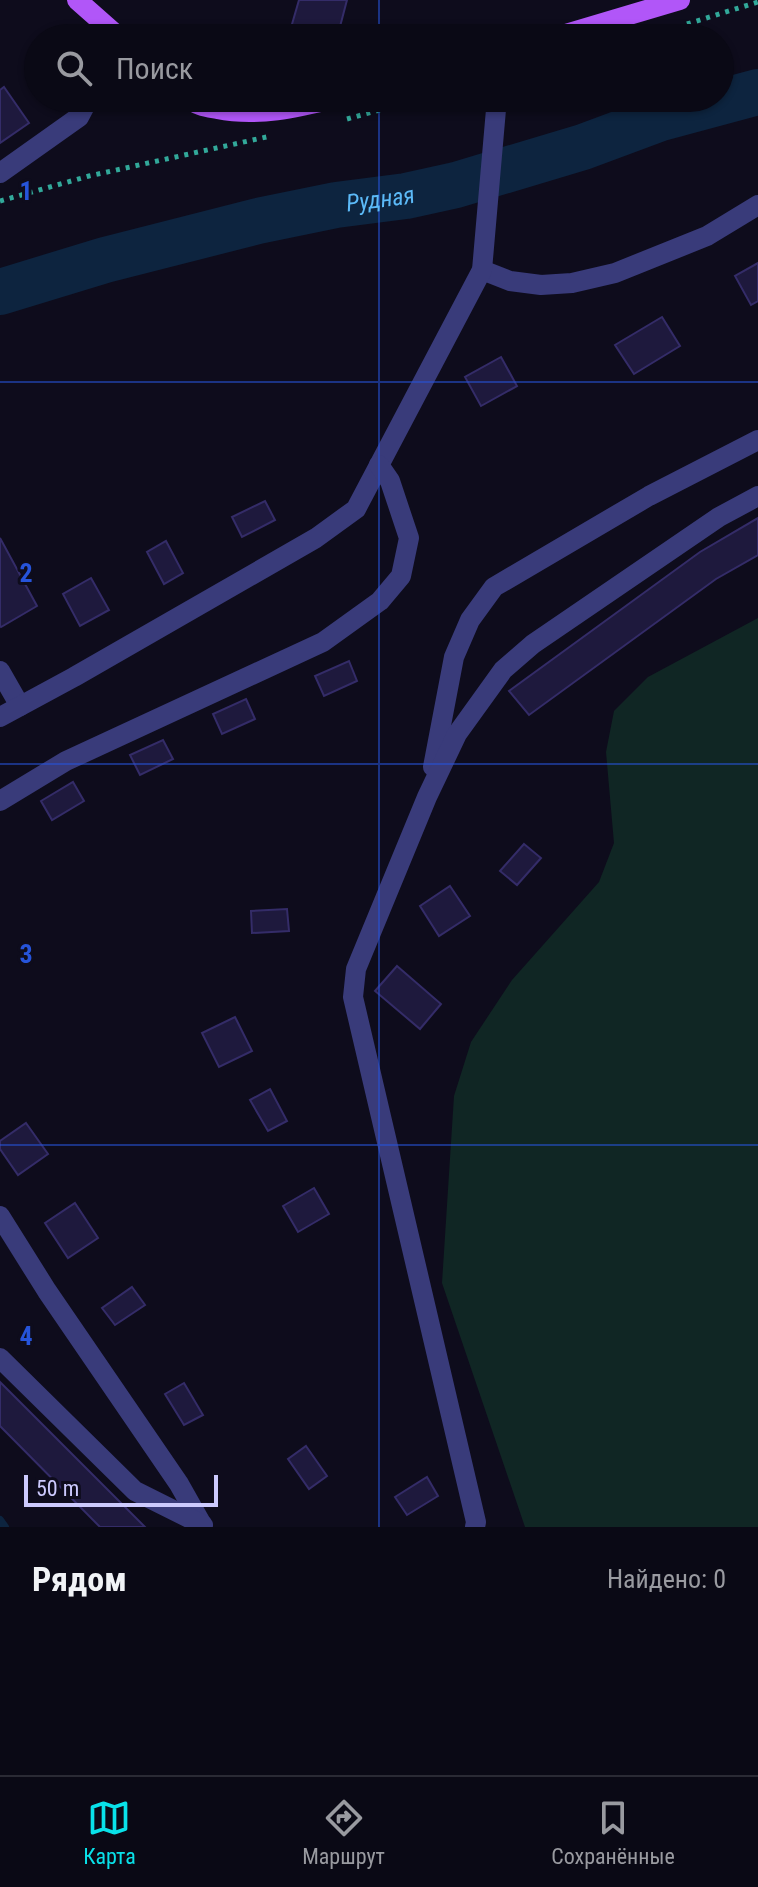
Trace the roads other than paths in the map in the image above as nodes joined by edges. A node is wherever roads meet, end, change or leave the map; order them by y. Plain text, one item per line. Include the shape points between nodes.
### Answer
1 (77, 0) edge
2 (680, 0) edge
3 (104, 24) edge
4 (599, 24) edge
5 (82, 112) edge
6 (233, 112) edge
7 (261, 112) edge
8 (496, 112) edge
9 (0, 173) edge
10 (758, 205) edge
11 (482, 270) junction
12 (758, 440) edge
13 (379, 465) junction
14 (758, 496) edge
15 (0, 671) edge
16 (20, 706) junction
17 (0, 717) edge
18 (427, 797) junction
19 (0, 801) edge
20 (0, 1216) edge
21 (0, 1358) edge
22 (204, 1525) edge
23 (475, 1527) edge

1 - 3 main road
2 - 4 main road
5 - 9 street
6 - 7 main road
8 - 11 street
10 - 11 street via 707,236 615,273 541,285
11 - 13 street
12 - 18 street via 649,496 494,587 470,620 454,657
13 - 16 street via 356,509 316,538
13 - 19 street via 390,481 409,538 401,576 380,601 323,642 66,761
14 - 18 street via 719,517 503,670 457,734
15 - 16 street
16 - 17 street
18 - 23 street via 356,969 353,997
20 - 22 street
21 - 22 street via 135,1491

